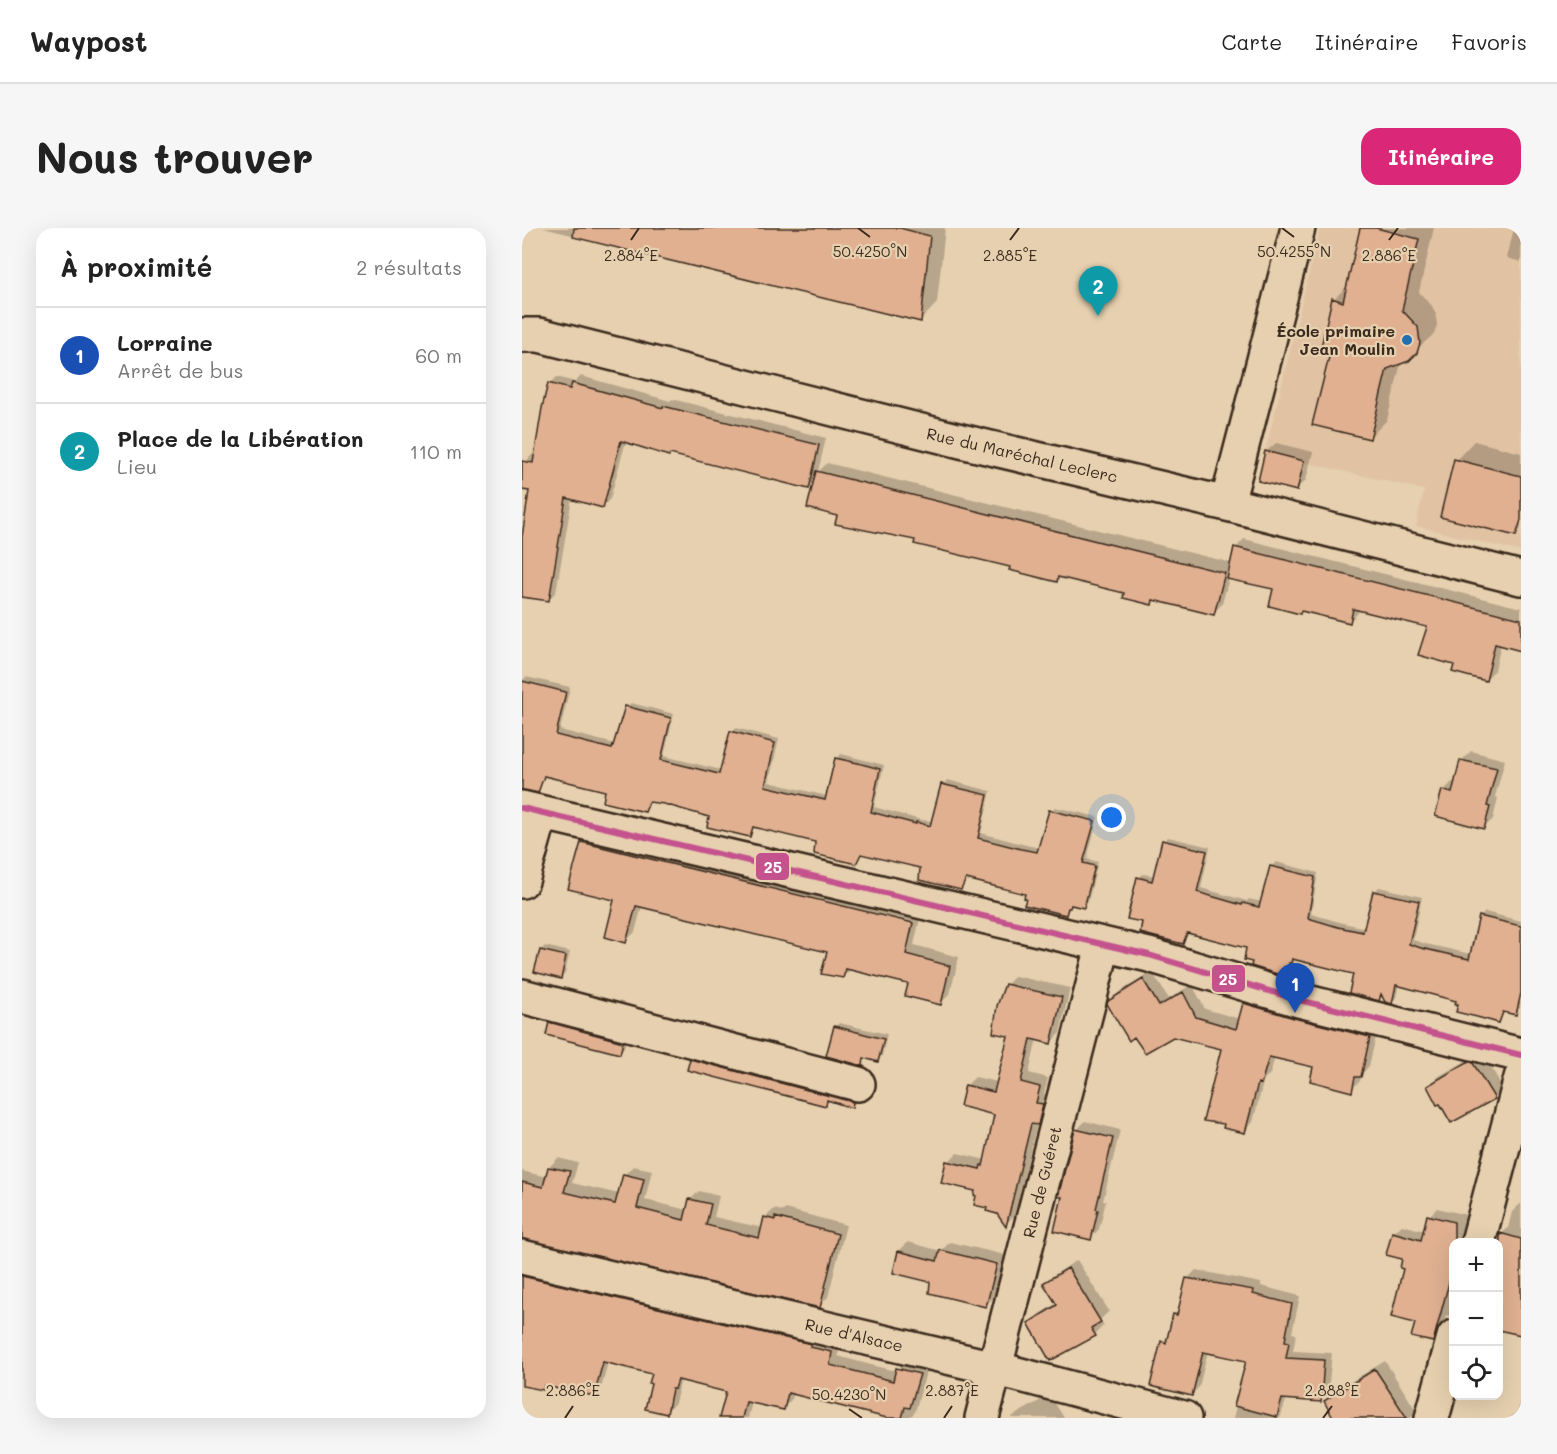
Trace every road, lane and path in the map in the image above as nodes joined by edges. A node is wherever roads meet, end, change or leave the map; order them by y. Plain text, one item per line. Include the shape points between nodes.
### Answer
1 (1298, 228) edge
2 (522, 335) edge
3 (1227, 504) junction
4 (1521, 578) edge
5 (532, 811) edge
6 (522, 881) edge
7 (1103, 946) junction
8 (522, 996) edge
9 (1521, 1055) edge
10 (1521, 1078) edge
11 (858, 1084) dead end
12 (1479, 1238) edge
13 (522, 1257) edge
14 (1452, 1346) edge
15 (994, 1368) junction
16 (982, 1418) edge
17 (1184, 1418) edge
18 (1432, 1418) edge

1 - 3 street
2 - 3 street, Rue du Maréchal Leclerc via 539,334
3 - 4 street, Rue du Maréchal Leclerc
5 - 6 street
5 - 7 street
7 - 9 street
7 - 15 street, Rue de Guéret
8 - 11 street
10 - 12 street
13 - 15 street, Rue d'Alsace
14 - 18 street
15 - 16 street, Rue de Guéret
15 - 17 street, Rue d'Alsace

